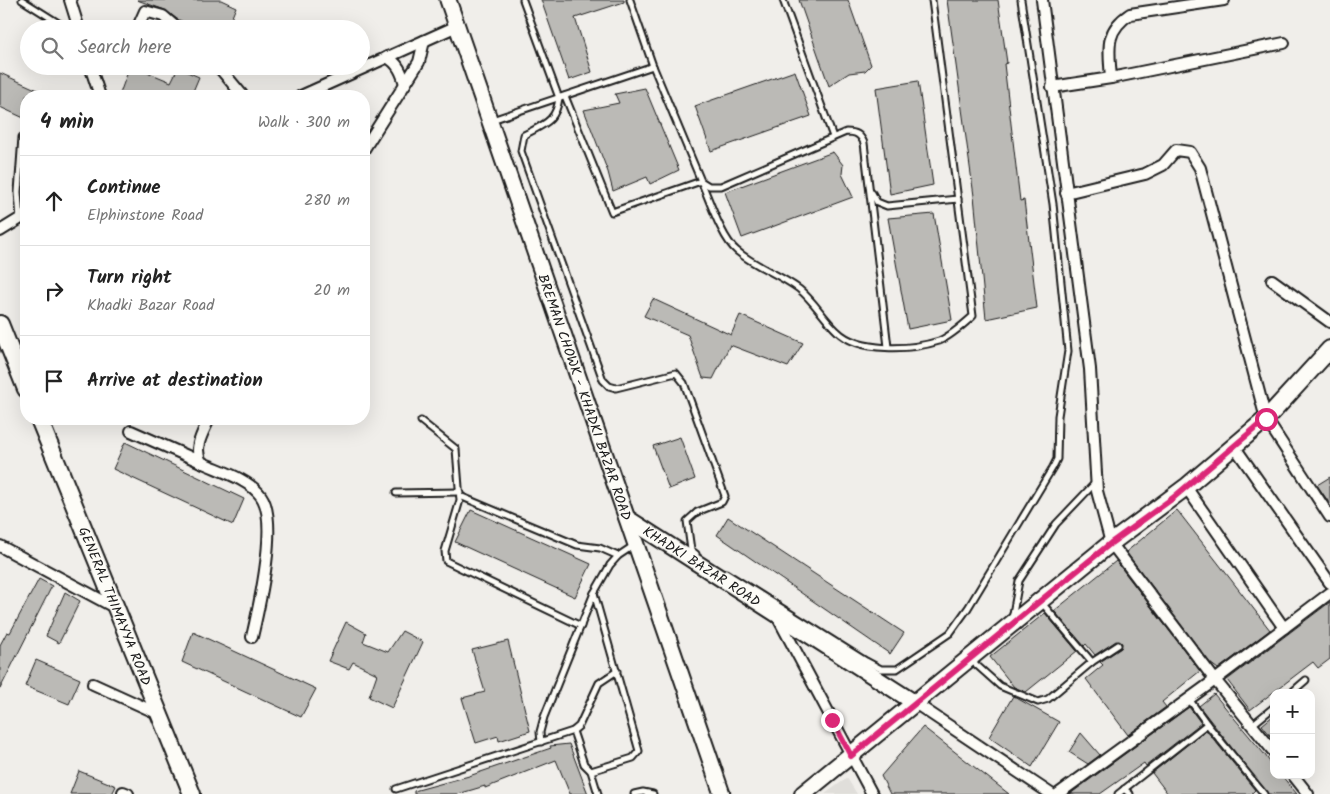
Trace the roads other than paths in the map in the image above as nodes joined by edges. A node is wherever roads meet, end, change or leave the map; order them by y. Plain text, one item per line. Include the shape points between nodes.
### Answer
1 (22, 0) edge
2 (70, 0) edge
3 (448, 0) edge
4 (523, 0) edge
5 (630, 0) edge
6 (783, 0) edge
7 (932, 0) edge
8 (1021, 0) edge
9 (1042, 0) edge
10 (1224, 0) edge
11 (54, 20) edge
12 (76, 20) edge
13 (141, 20) edge
14 (168, 20) edge
15 (457, 26) junction
16 (424, 41) junction
17 (1284, 43) dead end
18 (387, 57) junction
19 (370, 65) edge
20 (653, 66) junction
21 (93, 75) edge
22 (226, 75) edge
23 (347, 75) edge
24 (1110, 78) junction
25 (405, 84) junction
26 (1052, 87) junction
27 (98, 90) edge
28 (238, 90) edge
29 (314, 90) edge
30 (562, 97) junction
31 (490, 121) junction
32 (833, 137) junction
33 (370, 139) edge
34 (20, 164) edge
35 (701, 180) junction
36 (870, 191) junction
37 (1066, 193) junction
38 (958, 200) junction
39 (20, 202) edge
40 (0, 218) edge
41 (20, 219) edge
42 (10, 224) junction
43 (0, 231) edge
44 (1272, 280) dead end
45 (1330, 322) edge
46 (0, 324) edge
47 (888, 347) junction
48 (1330, 349) edge
49 (20, 373) edge
50 (1266, 419) junction
51 (421, 421) dead end
52 (41, 425) edge
53 (207, 425) edge
54 (131, 431) dead end
55 (1234, 446) junction
56 (201, 462) junction
57 (1096, 482) junction
58 (1186, 487) junction
59 (396, 493) dead end
60 (460, 494) junction
61 (1330, 517) edge
62 (627, 518) junction
63 (1111, 543) junction
64 (636, 544) junction
65 (0, 546) edge
66 (618, 556) junction
67 (705, 560) dead end
68 (721, 570) dead end
69 (1330, 584) edge
70 (594, 593) junction
71 (1330, 593) edge
72 (1040, 600) junction
73 (116, 608) junction
74 (776, 614) junction
75 (1011, 624) junction
76 (581, 626) junction
77 (1284, 628) junction
78 (252, 636) dead end
79 (1118, 645) dead end
80 (970, 658) junction
81 (1092, 662) junction
82 (617, 671) junction
83 (1215, 680) junction
84 (1306, 680) dead end
85 (93, 684) dead end
86 (1295, 689) edge
87 (1190, 699) junction
88 (915, 703) junction
89 (1270, 710) edge
90 (159, 714) junction
91 (1206, 724) junction
92 (1252, 725) junction
93 (573, 731) junction
94 (542, 742) junction
95 (1270, 747) edge
96 (851, 756) junction
97 (591, 771) junction
98 (1296, 779) edge
99 (396, 789) dead end
100 (1124, 789) junction
101 (192, 794) edge
102 (598, 794) edge
103 (634, 794) edge
104 (652, 794) edge
105 (722, 794) edge
106 (803, 794) edge
107 (872, 794) edge
108 (1051, 794) edge
109 (1058, 794) edge
110 (1118, 794) edge
111 (1130, 794) edge
112 (1264, 794) edge
113 (1308, 794) edge

1 - 11 lane
2 - 12 street
3 - 15 main road, BREMAN CHOWK - KHADKI BAZAR ROAD
4 - 30 lane
5 - 20 lane
6 - 32 lane
7 - 38 lane
8 - 68 lane via 1053,204 1068,351 1058,416 1057,459 1053,467 950,634 897,669 881,669 866,661
9 - 26 street
10 - 24 street via 1130,14 1120,20 1109,43
13 - 14 street via 145,11
15 - 16 street
15 - 31 main road, BREMAN CHOWK - KHADKI BAZAR ROAD
16 - 18 street
16 - 25 street via 419,62
17 - 24 street
18 - 19 street
18 - 25 street via 394,61
20 - 30 lane
20 - 35 lane
21 - 27 street
22 - 28 street
23 - 29 street
24 - 26 street
25 - 33 street
26 - 37 street
30 - 31 lane
30 - 35 lane via 612,212
30 - 67 lane via 554,118 524,136 521,151 603,380 616,388 676,373 684,383 725,496 722,502 697,512 687,521 691,550
31 - 62 main road, BREMAN CHOWK - KHADKI BAZAR ROAD
32 - 35 lane via 721,186 709,186
32 - 36 lane via 846,132 861,136
34 - 39 lane
35 - 47 lane via 735,250 800,290 837,331 852,342
36 - 38 lane via 877,202 887,206
36 - 47 lane
37 - 50 street via 1145,174 1163,165 1176,150 1190,152 1200,168
37 - 57 street via 1090,369
38 - 47 lane via 973,316 940,340
40 - 42 street
41 - 42 street
42 - 43 street
44 - 45 street
46 - 49 main road
48 - 50 main road
50 - 55 main road
50 - 61 street
51 - 60 lane via 456,449
52 - 73 main road, GENERAL THIMAYYA ROAD
53 - 56 street via 197,446
54 - 56 street
55 - 58 main road
55 - 69 street
56 - 78 street via 251,486 261,496 266,508 262,591
57 - 63 street
57 - 75 lane via 1056,524 1019,581
58 - 63 main road
58 - 77 street
59 - 60 lane
60 - 66 lane via 577,545 600,548
60 - 76 lane via 445,551 446,560
62 - 64 main road, BREMAN CHOWK - KHADKI BAZAR ROAD
62 - 74 main road, KHADKI BAZAR ROAD
63 - 72 main road
63 - 83 street
64 - 66 lane
64 - 105 main road, BREMAN CHOWK - KHADKI BAZAR ROAD
65 - 73 street
66 - 70 lane
70 - 76 lane
70 - 82 lane
71 - 77 street
72 - 75 main road
72 - 81 lane
73 - 90 main road, GENERAL THIMAYYA ROAD
74 - 88 main road, KHADKI BAZAR ROAD
74 - 96 street, KHADKI BAZAR ROAD
75 - 80 main road
76 - 94 lane via 544,717 540,732
77 - 83 street
79 - 81 lane
80 - 81 lane via 1000,686 1038,702 1048,699
80 - 88 main road
82 - 93 lane via 599,683 579,726
82 - 97 lane via 639,751 633,758
83 - 87 street
83 - 92 street
84 - 86 lane
85 - 90 street
87 - 91 lane
87 - 109 street
88 - 96 main road
88 - 108 street
89 - 92 lane
90 - 101 main road, GENERAL THIMAYYA ROAD
91 - 100 lane
91 - 112 lane
92 - 95 street
93 - 94 lane
93 - 97 lane via 584,764
94 - 99 lane
96 - 106 main road
96 - 107 street, KHADKI BAZAR ROAD
97 - 102 lane
98 - 113 street
100 - 110 lane
100 - 111 lane
103 - 104 lane

